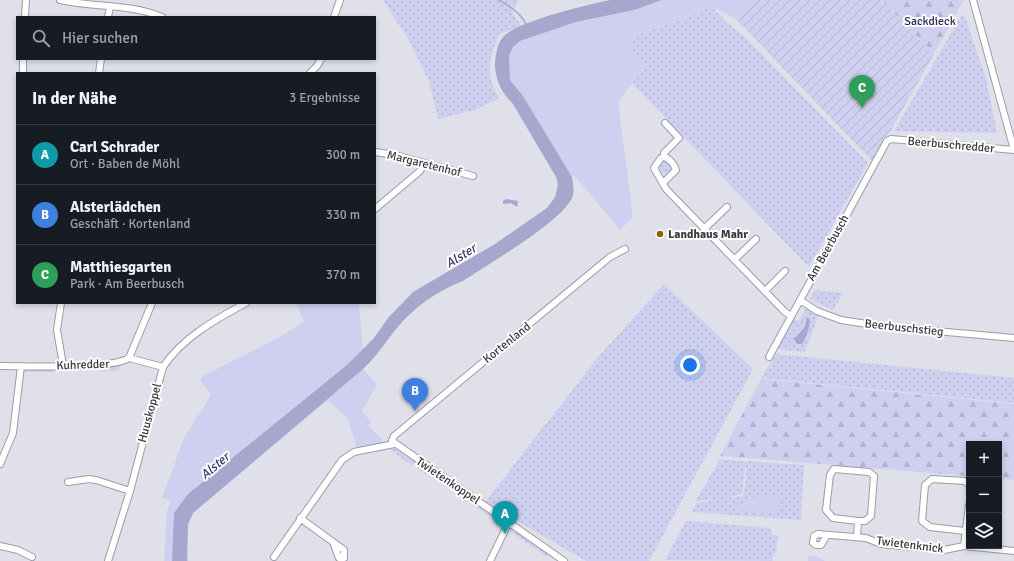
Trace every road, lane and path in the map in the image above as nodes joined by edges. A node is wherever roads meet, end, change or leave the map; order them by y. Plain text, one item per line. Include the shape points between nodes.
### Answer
1 (26, 0) edge
2 (60, 0) edge
3 (340, 0) edge
4 (973, 0) edge
5 (110, 7) junction
6 (25, 16) edge
7 (108, 16) edge
8 (159, 16) edge
9 (334, 16) edge
10 (23, 60) edge
11 (101, 60) edge
12 (320, 60) edge
13 (22, 72) edge
14 (99, 72) edge
15 (311, 72) edge
16 (665, 123) dead end
17 (889, 140) joint
18 (1014, 150) edge
19 (376, 152) edge
20 (664, 157) junction
21 (424, 163) junction
22 (473, 176) dead end
23 (663, 183) junction
24 (727, 207) dead end
25 (376, 208) edge
26 (704, 229) junction
27 (756, 239) dead end
28 (625, 249) dead end
29 (735, 259) junction
30 (785, 271) dead end
31 (765, 290) junction
32 (800, 300) junction
33 (61, 304) edge
34 (152, 304) edge
35 (244, 304) edge
36 (791, 316) junction
37 (1014, 338) edge
38 (769, 356) dead end
39 (129, 358) junction
40 (63, 365) junction
41 (0, 366) edge
42 (22, 366) junction
43 (163, 367) junction
44 (393, 442) junction
45 (0, 464) edge
46 (68, 482) dead end
47 (966, 483) edge
48 (130, 491) junction
49 (968, 513) edge
50 (300, 518) junction
51 (858, 521) junction
52 (509, 522) junction
53 (965, 531) junction
54 (827, 534) dead end
55 (857, 537) junction
56 (333, 542) dead end
57 (0, 546) edge
58 (964, 546) junction
59 (1014, 551) edge
60 (32, 557) dead end
61 (274, 557) dead end
62 (108, 561) edge
63 (490, 561) edge
64 (564, 561) edge

1 - 6 street
2 - 5 street
3 - 9 street
4 - 18 street
5 - 7 street
5 - 8 street via 132,8
10 - 13 street
11 - 14 street
12 - 15 street
16 - 20 street via 679,138 664,153
17 - 18 street, Beerbuschredder
17 - 32 street, Am Beerbusch
19 - 21 street, Margaretenhof
20 - 23 street via 654,168
20 - 23 street via 676,170
21 - 22 street, Margaretenhof
21 - 25 street via 420,170
23 - 26 street
24 - 26 street
26 - 29 street
27 - 29 street
28 - 44 street, Kortenland via 610,257 400,432
29 - 31 street
30 - 31 street
31 - 36 street via 784,312
32 - 36 street, Am Beerbusch
32 - 37 street, Beerbuschstieg via 817,311 841,320
33 - 40 street via 57,330
34 - 39 street
35 - 43 street, Huuskoppel via 197,333 174,353
36 - 38 street, Am Beerbusch
39 - 40 street, Kuhredder via 117,364
39 - 43 street
40 - 42 street, Kuhredder
41 - 42 street, Kuhredder
42 - 45 street via 13,433
43 - 48 street, Huuskoppel
44 - 50 street via 347,456 342,460
44 - 52 street, Twietenkoppel
46 - 48 street via 89,479
47 - 53 street, Twietenknick via 932,479 926,485 922,521 930,527
48 - 62 street, Huuskoppel
49 - 53 street
50 - 56 street
50 - 61 street
51 - 51 street, Twietenknick via 865,521 871,516 874,476 869,472 834,469 830,475 826,510 833,518
51 - 55 street
52 - 63 street
52 - 64 street, Twietenkoppel
53 - 58 street
54 - 55 street, Twietenknick
55 - 58 street, Twietenknick via 881,544 944,550
57 - 60 street via 18,550
58 - 59 street, Twietenknick

